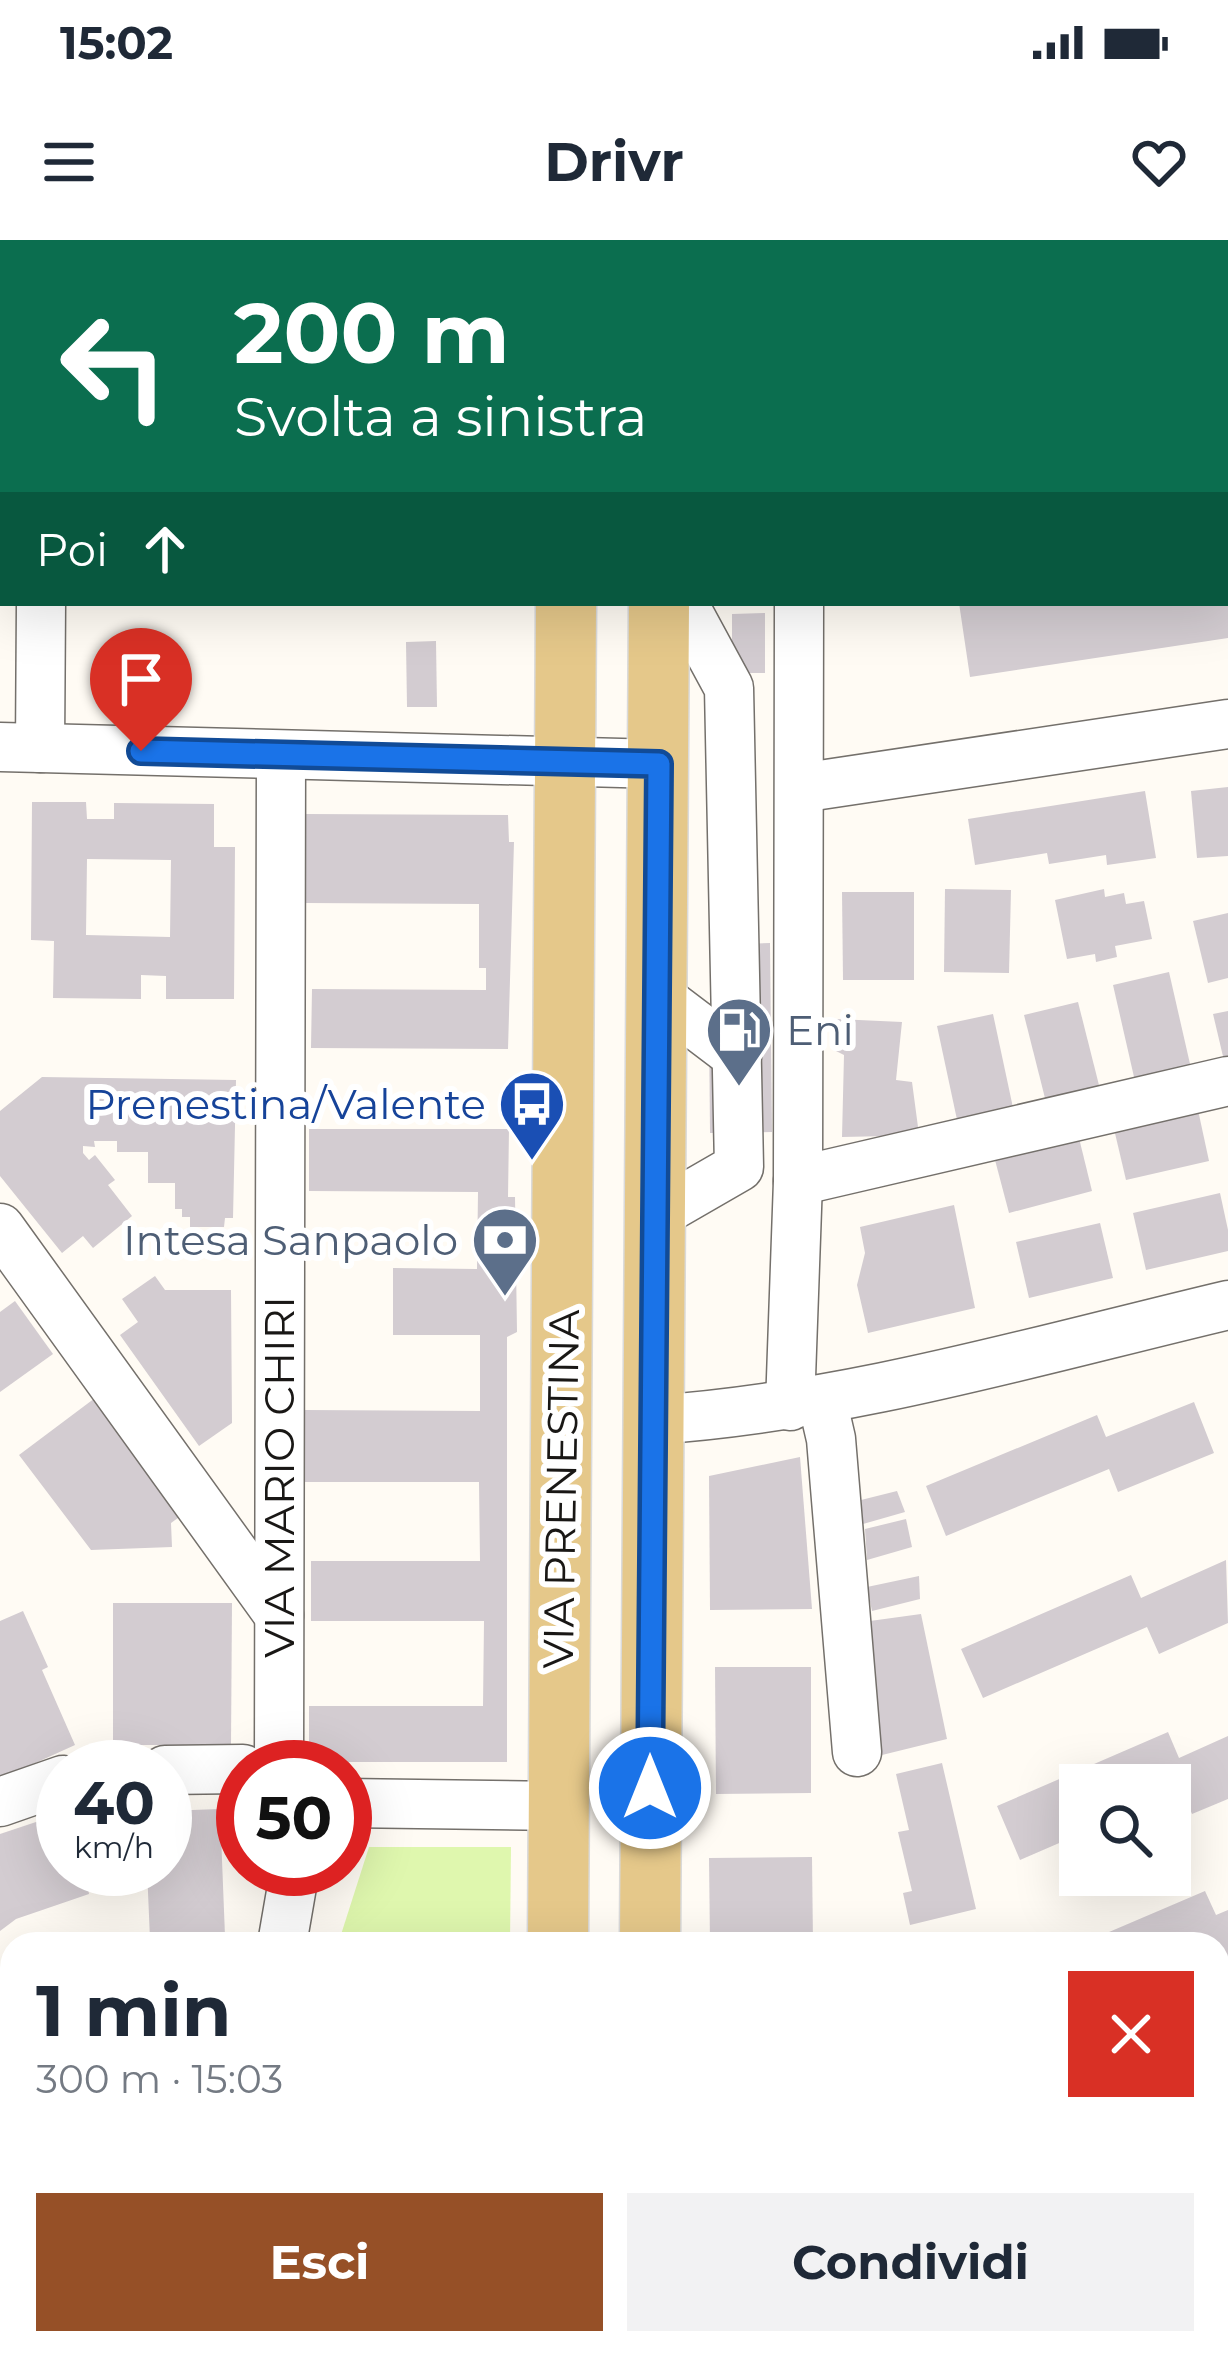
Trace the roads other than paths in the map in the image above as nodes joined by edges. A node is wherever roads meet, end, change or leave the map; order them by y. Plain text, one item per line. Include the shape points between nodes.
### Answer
1 (41, 606) edge
2 (566, 606) edge
3 (659, 606) edge
4 (685, 606) edge
5 (799, 606) edge
6 (1228, 724) edge
7 (20, 747) edge
8 (280, 755) junction
9 (566, 761) junction
10 (659, 764) junction
11 (800, 788) junction
12 (733, 896) junction
13 (658, 937) junction
14 (658, 996) junction
15 (737, 1056) junction
16 (1228, 1082) edge
17 (798, 1181) junction
18 (654, 1216) junction
19 (7, 1251) edge
20 (1228, 1306) edge
21 (806, 1403) junction
22 (652, 1420) junction
23 (279, 1616) junction
24 (279, 1740) edge
25 (856, 1752) dead end
26 (36, 1789) edge
27 (0, 1802) edge
28 (372, 1803) edge
29 (558, 1806) junction
30 (290, 1896) edge
31 (284, 1932) edge
32 (558, 1932) edge
33 (650, 1932) edge

1 - 7 street
2 - 9 main road, VIA PRENESTINA
3 - 10 main road
4 - 12 street via 729,688
5 - 11 street
6 - 11 street
7 - 8 street
8 - 9 street
8 - 23 street, VIA MARIO CHIRI
9 - 10 street
9 - 29 main road, VIA PRENESTINA
10 - 13 main road
11 - 17 street
12 - 13 street
12 - 15 street
13 - 14 main road
14 - 15 street
14 - 18 main road
15 - 18 street via 740,1167
16 - 17 street
17 - 21 street
18 - 22 main road
19 - 23 street
20 - 21 street
21 - 22 street
21 - 25 street via 831,1439
22 - 33 main road
23 - 24 street, VIA MARIO CHIRI
26 - 27 street
28 - 29 street
29 - 32 main road, VIA PRENESTINA
30 - 31 street

